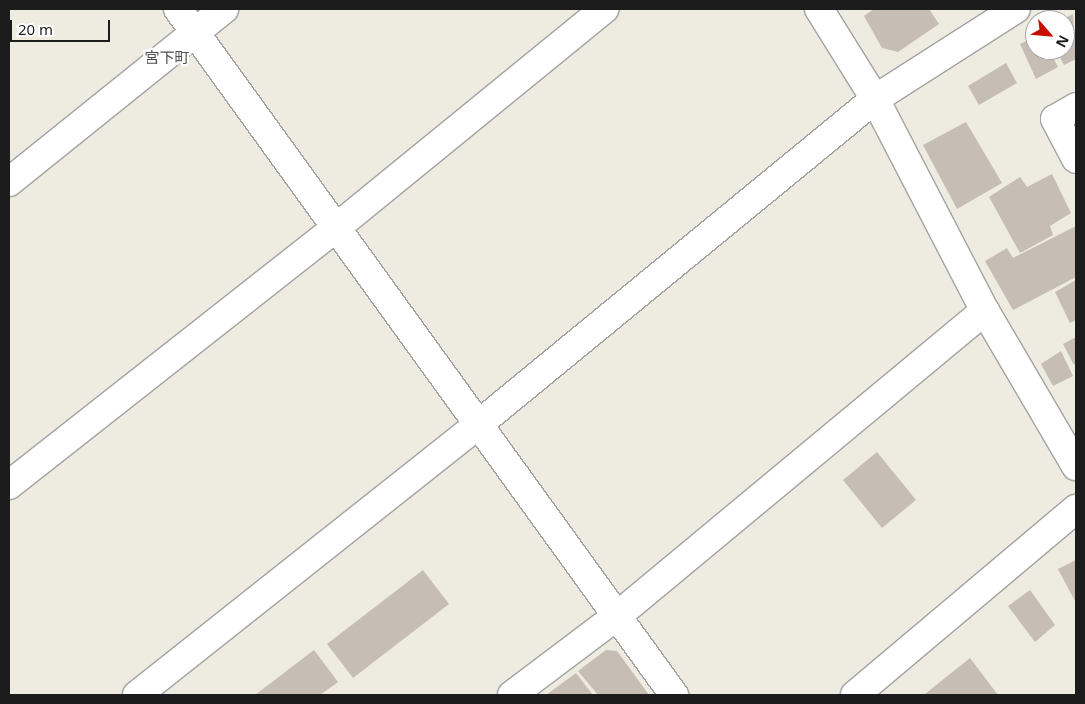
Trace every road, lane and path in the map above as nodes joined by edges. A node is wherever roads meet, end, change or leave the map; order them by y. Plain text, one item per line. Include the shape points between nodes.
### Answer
1 (178, 9) edge
2 (224, 9) edge
3 (604, 9) edge
4 (819, 9) edge
5 (1016, 9) edge
6 (195, 32) junction
7 (875, 99) junction
8 (1076, 107) edge
9 (1076, 159) edge
10 (9, 182) edge
11 (336, 227) junction
12 (985, 311) junction
13 (479, 424) junction
14 (1076, 466) edge
15 (9, 485) edge
16 (1076, 510) edge
17 (617, 616) junction
18 (137, 695) edge
19 (512, 695) edge
20 (674, 695) edge
21 (855, 695) edge

1 - 6 street
2 - 6 street
3 - 11 street
4 - 7 street
5 - 7 street
6 - 10 street
6 - 11 street
7 - 12 street
7 - 13 street
8 - 9 street via 1054,119
11 - 13 street
11 - 15 street
12 - 14 street
12 - 17 street
13 - 17 street
13 - 18 street
16 - 21 street
17 - 19 street
17 - 20 street

